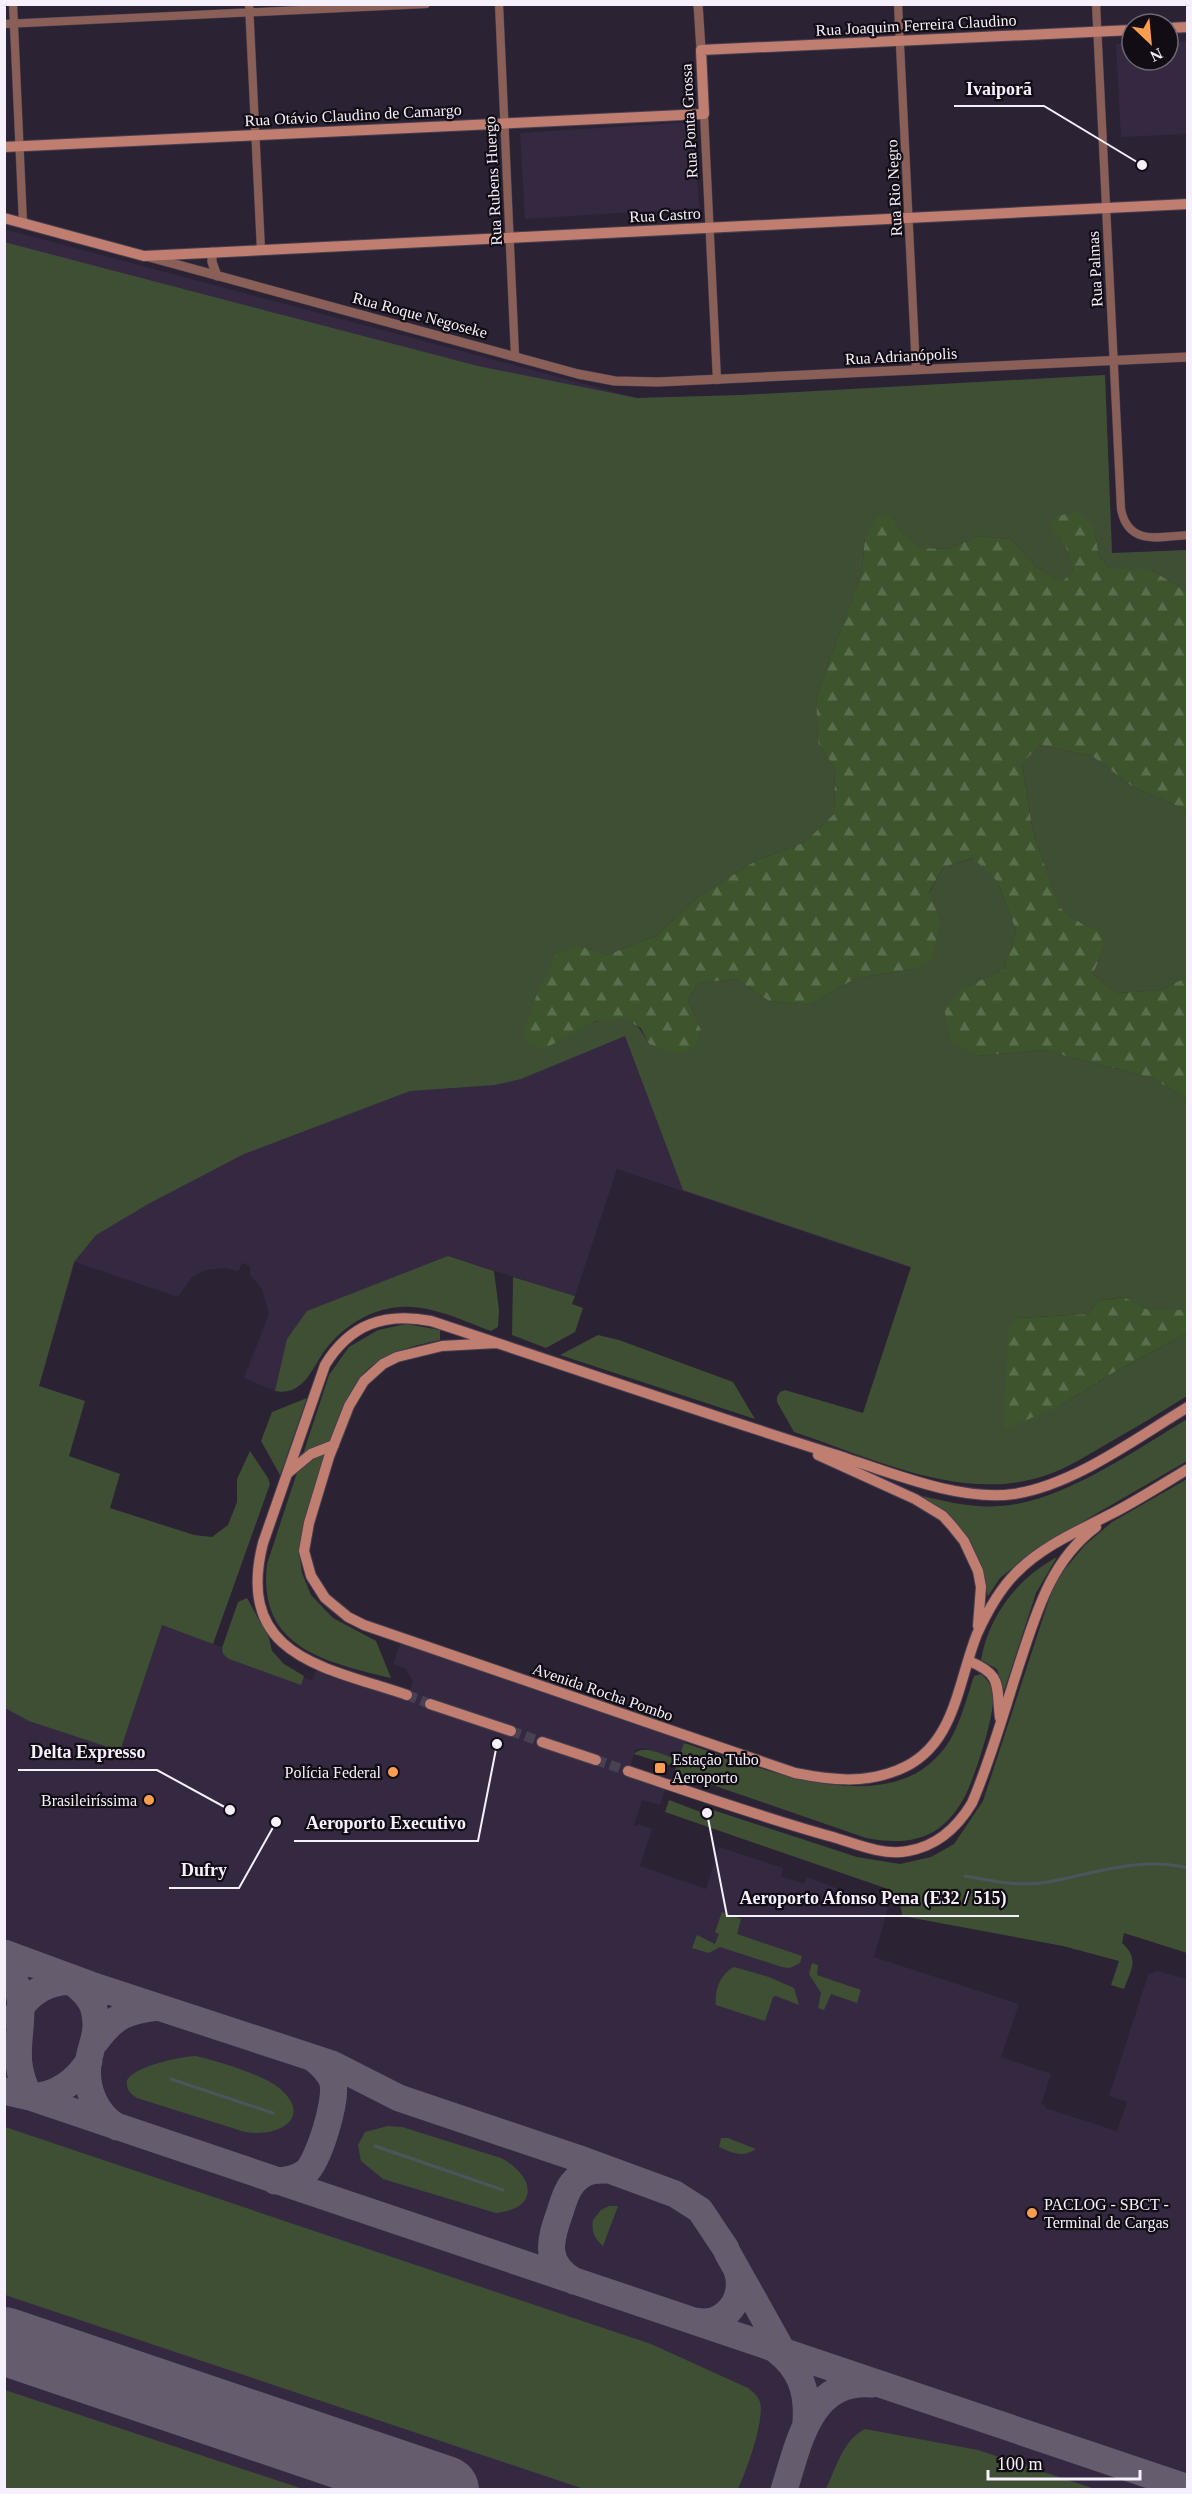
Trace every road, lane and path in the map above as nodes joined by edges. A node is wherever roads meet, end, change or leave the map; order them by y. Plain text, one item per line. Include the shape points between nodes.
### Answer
1 (13, 4) edge
2 (426, 4) edge
3 (499, 4) edge
4 (698, 4) edge
5 (898, 4) edge
6 (1096, 4) edge
7 (250, 9) edge
8 (4, 24) edge
9 (14, 24) junction
10 (1120, 30) edge
11 (1097, 31) junction
12 (900, 41) junction
13 (701, 50) junction
14 (704, 114) junction
15 (504, 123) junction
16 (256, 135) junction
17 (4, 147) edge
18 (20, 147) junction
19 (1188, 204) edge
20 (1106, 208) junction
21 (4, 218) edge
22 (909, 218) junction
23 (23, 223) junction
24 (710, 227) junction
25 (510, 237) junction
26 (261, 250) junction
27 (212, 252) junction
28 (144, 256) junction
29 (217, 276) junction
30 (514, 356) junction
31 (1188, 357) edge
32 (1113, 360) junction
33 (916, 370) junction
34 (717, 380) junction
35 (615, 381) joint
36 (1188, 535) edge
37 (497, 1343) junction
38 (1188, 1407) edge
39 (777, 1437) junction
40 (334, 1445) junction
41 (1188, 1469) edge
42 (288, 1473) junction
43 (1120, 1509) junction
44 (977, 1635) junction
45 (969, 1661) junction
46 (407, 1695) tunnel mouth
47 (430, 1704) tunnel mouth
48 (1001, 1721) junction
49 (511, 1731) tunnel mouth
50 (542, 1742) tunnel mouth
51 (596, 1760) tunnel mouth
52 (628, 1771) tunnel mouth

1 - 9 street
2 - 7 street
3 - 15 street, Rua Rubens Huergo
4 - 13 street, Rua Ponta Grossa
5 - 12 street, Rua Rio Negro
6 - 11 street, Rua Palmas
7 - 9 street
7 - 16 street
8 - 9 street
9 - 18 street
10 - 11 main road, Rua Joaquim Ferreira Claudino
11 - 12 main road, Rua Joaquim Ferreira Claudino
11 - 20 street, Rua Palmas
12 - 13 main road, Rua Joaquim Ferreira Claudino
12 - 22 street, Rua Rio Negro
13 - 14 main road, Rua Ponta Grossa
14 - 15 main road, Rua Otávio Claudino de Camargo
14 - 24 street, Rua Ponta Grossa
15 - 16 main road, Rua Otávio Claudino de Camargo
15 - 25 street, Rua Rubens Huergo
16 - 18 main road, Rua Otávio Claudino de Camargo
16 - 26 street
17 - 18 main road, Rua Otávio Claudino de Camargo
18 - 23 street
19 - 20 main road, Rua Castro
20 - 22 main road, Rua Castro
20 - 32 street, Rua Palmas
21 - 23 main road, Rua Roque Negoseke
22 - 24 main road, Rua Castro
22 - 33 street, Rua Rio Negro
23 - 28 main road, Rua Roque Negoseke
24 - 25 main road, Rua Castro
24 - 34 street, Rua Ponta Grossa
25 - 26 main road, Rua Castro
25 - 30 street, Rua Rubens Huergo
26 - 27 main road, Rua Castro
27 - 28 main road, Rua Castro
27 - 29 street
28 - 29 street, Rua Roque Negoseke
29 - 30 street, Rua Roque Negoseke
30 - 35 street, Rua Roque Negoseke
31 - 32 street, Rua Adrianópolis
32 - 33 street, Rua Adrianópolis
32 - 36 street, Rua Palmas via 1122,518 1130,530 1144,536
33 - 34 street, Rua Adrianópolis
34 - 35 street, Rua Adrianópolis
37 - 39 main road, Avenida Rocha Pombo
37 - 40 main road, Avenida Rocha Pombo via 424,1348 383,1364 356,1391
37 - 42 main road, Avenida Rocha Pombo via 412,1317 377,1321 362,1328 325,1365
38 - 39 main road, Avenida Rocha Pombo via 1067,1478 1033,1490 995,1496 940,1487
39 - 44 main road via 915,1499 943,1516 964,1541 978,1571 981,1599
40 - 42 main road via 311,1454
40 - 45 main road, Avenida Rocha Pombo via 304,1551 316,1587 336,1609 374,1629 795,1773 865,1779 888,1774 920,1758 947,1725
41 - 43 main road, Avenida Rocha Pombo
42 - 46 main road, Avenida Rocha Pombo via 257,1571 257,1594 267,1622 289,1650 307,1661
43 - 44 main road, Avenida Rocha Pombo via 1052,1546 1016,1572 992,1604
43 - 48 main road, Avenida Rocha Pombo via 1071,1549 1049,1583
44 - 45 main road, Avenida Rocha Pombo
45 - 48 main road via 987,1668 995,1679
47 - 49 main road
48 - 52 main road, Avenida Rocha Pombo via 979,1788 964,1816 938,1840 906,1852 873,1849 796,1827
50 - 51 main road

